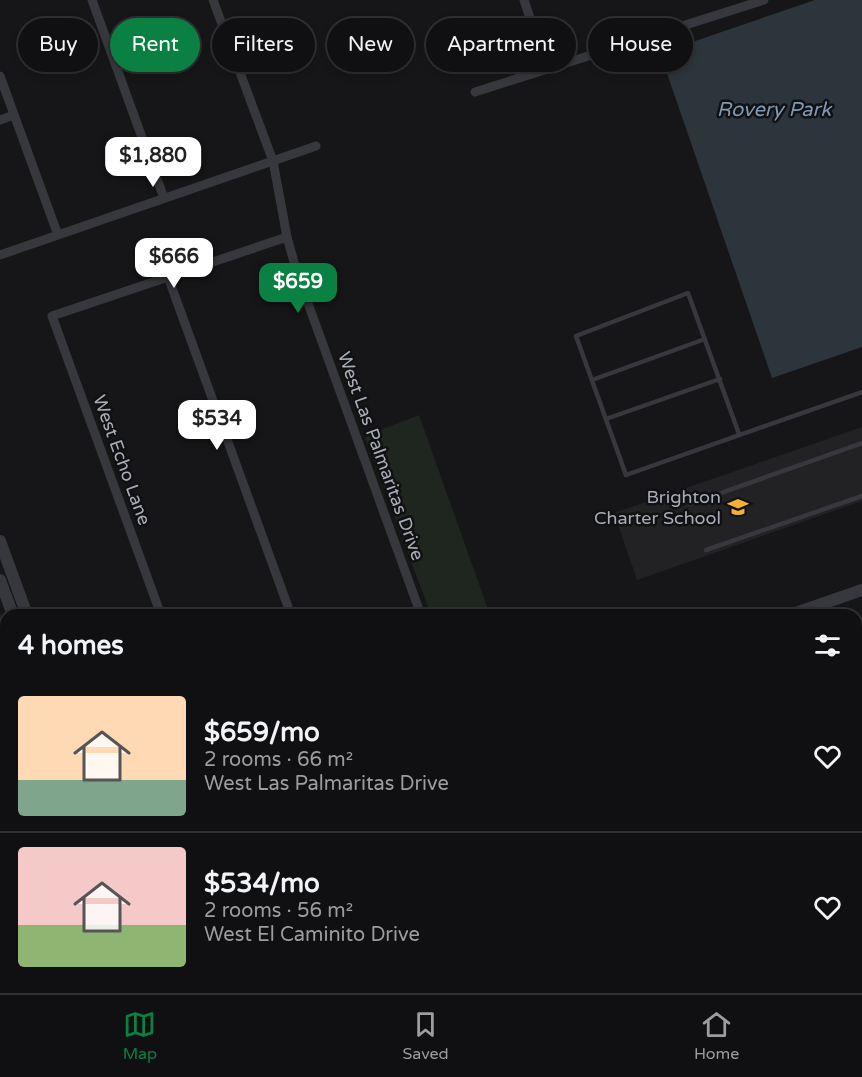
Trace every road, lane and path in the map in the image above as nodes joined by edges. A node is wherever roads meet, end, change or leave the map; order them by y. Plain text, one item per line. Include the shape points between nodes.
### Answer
1 (92, 0) edge
2 (213, 0) edge
3 (524, 0) edge
4 (764, 0) edge
5 (530, 18) edge
6 (576, 60) edge
7 (538, 72) edge
8 (0, 76) edge
9 (475, 92) dead end
10 (14, 115) junction
11 (0, 120) edge
12 (316, 146) dead end
13 (273, 161) junction
14 (164, 198) junction
15 (58, 235) junction
16 (287, 237) junction
17 (0, 255) edge
18 (168, 277) junction
19 (705, 339) junction
20 (592, 380) junction
21 (720, 380) junction
22 (862, 392) edge
23 (606, 419) junction
24 (739, 434) junction
25 (862, 443) edge
26 (862, 496) edge
27 (690, 504) dead end
28 (0, 541) edge
29 (706, 550) dead end
30 (0, 580) edge
31 (862, 590) edge
32 (11, 609) edge
33 (25, 609) edge
34 (159, 609) edge
35 (289, 609) edge
36 (420, 609) edge
37 (807, 609) edge

1 - 14 street
2 - 13 street, West Las Palmaritas Drive
3 - 5 street
4 - 6 street
7 - 9 street
8 - 10 street
10 - 11 street
10 - 15 street
12 - 13 street
13 - 14 street
13 - 16 street, West Las Palmaritas Drive
14 - 15 street
15 - 17 street
16 - 18 street
16 - 36 street, West Las Palmaritas Drive
18 - 34 street, West Echo Lane via 52,316
18 - 35 street
19 - 20 lane
19 - 20 lane via 688,293 576,336
19 - 21 lane
20 - 23 lane
21 - 23 lane
21 - 24 lane
22 - 24 lane
23 - 24 lane via 626,476
25 - 27 lane
26 - 29 lane
28 - 33 street
30 - 32 street
31 - 37 street

